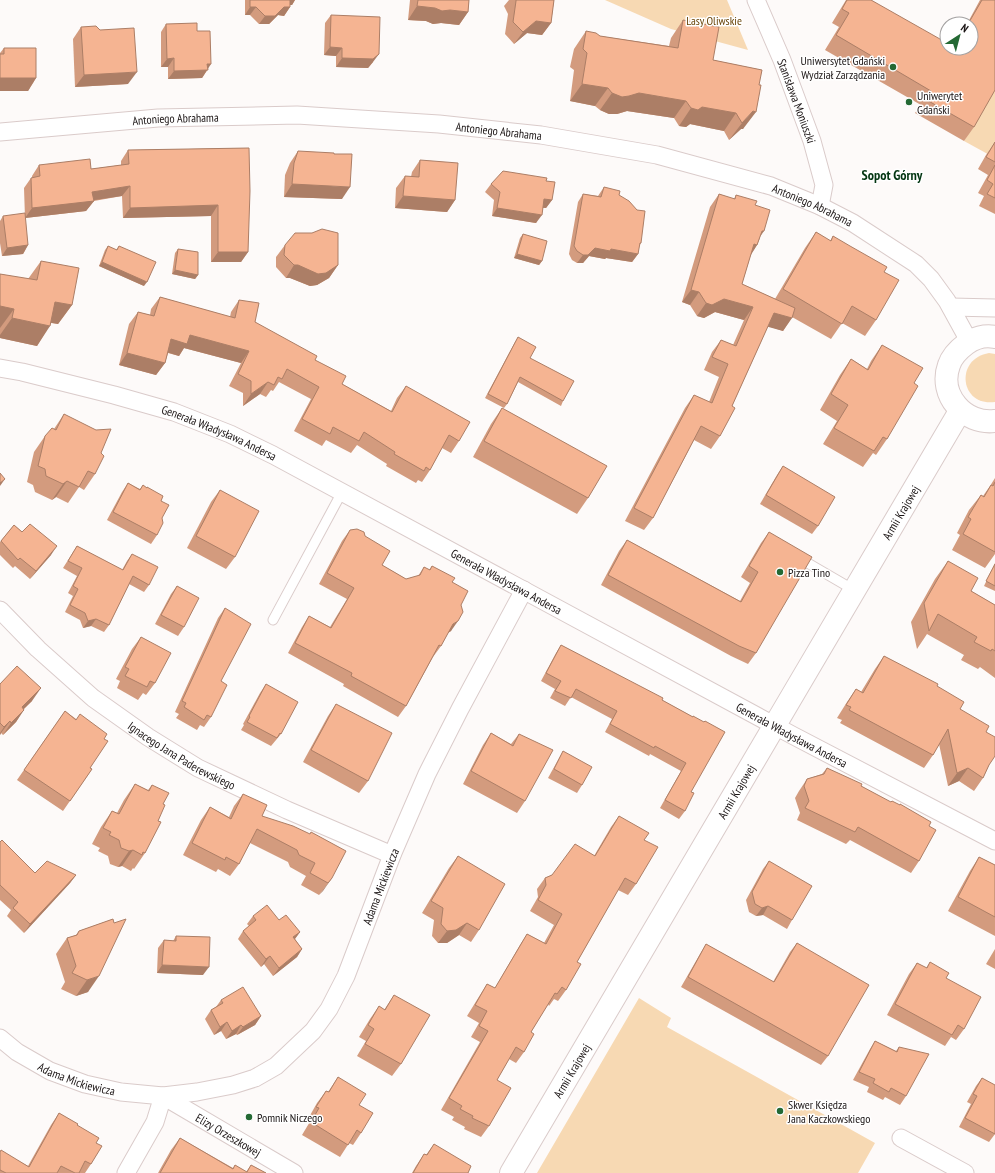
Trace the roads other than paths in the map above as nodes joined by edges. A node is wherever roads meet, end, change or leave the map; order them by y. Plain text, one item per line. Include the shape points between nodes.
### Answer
1 (756, 0) edge
2 (0, 132) edge
3 (820, 206) junction
4 (951, 307) junction
5 (995, 308) edge
6 (995, 337) edge
7 (969, 341) junction
8 (0, 368) edge
9 (960, 410) junction
10 (995, 421) edge
11 (342, 492) junction
12 (789, 552) edge
13 (524, 590) junction
14 (854, 590) junction
15 (0, 610) edge
16 (273, 620) dead end
17 (774, 725) junction
18 (995, 841) edge
19 (392, 855) junction
20 (0, 1038) edge
21 (163, 1096) junction
22 (901, 1138) dead end
23 (126, 1173) edge
24 (294, 1173) edge
25 (511, 1173) edge
26 (965, 1173) edge

1 - 3 street, Stanisława Moniuszki via 782,60 812,141 824,185
2 - 3 street, Antoniego Abrahama via 158,118 297,115 439,124 541,135 657,155 771,186
3 - 4 street, Antoniego Abrahama via 853,222 916,264 931,279
4 - 5 street
4 - 7 street, Antoniego Abrahama
6 - 7 street via 980,337
7 - 9 street via 956,351 948,366 946,382 950,398
8 - 11 street, Generała Władysława Andersa via 174,412 273,454
9 - 10 street via 973,419
9 - 14 street, Armii Krajowej
11 - 13 street, Generała Władysława Andersa
11 - 16 lane
12 - 14 lane
13 - 17 street, Generała Władysława Andersa
13 - 19 street, Adama Mickiewicza via 427,774
14 - 17 street, Armii Krajowej
15 - 19 street, Ignacego Jana Paderewskiego via 38,649 93,698 148,737 218,778
17 - 18 street, Generała Władysława Andersa
17 - 25 street, Armii Krajowej
19 - 21 street, Adama Mickiewicza via 346,976 329,1009 313,1031 276,1066 255,1078 233,1085
20 - 21 street, Adama Mickiewicza via 17,1052 50,1071 85,1084 121,1092
21 - 23 street via 155,1122
21 - 24 street, Elizy Orzeszkowej
22 - 26 street

